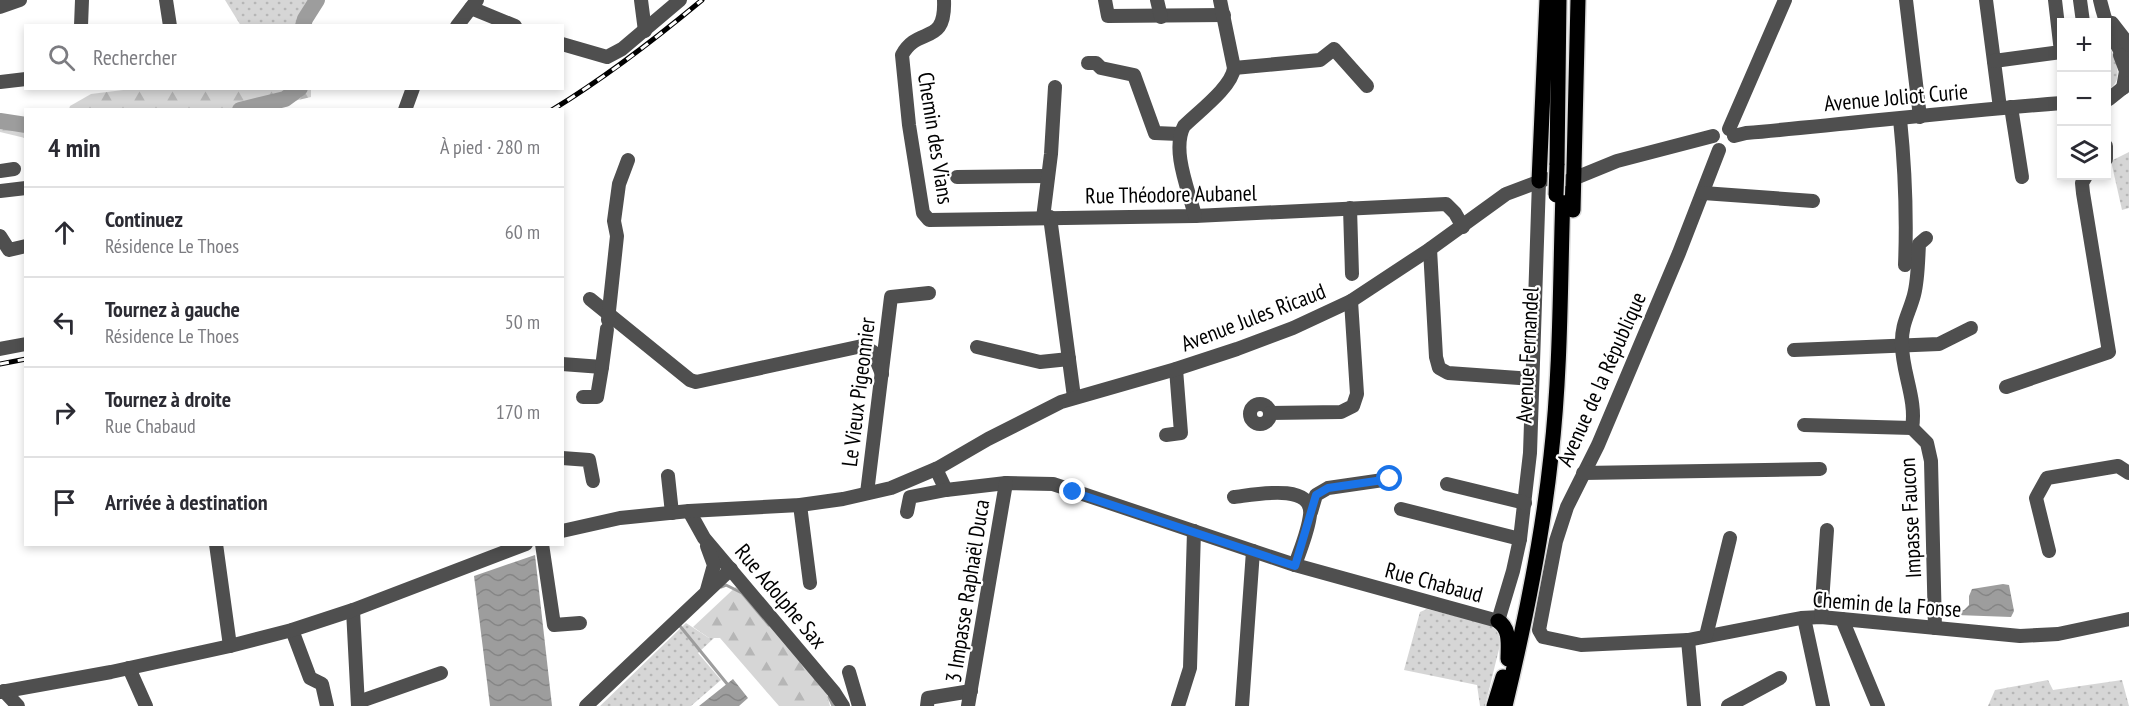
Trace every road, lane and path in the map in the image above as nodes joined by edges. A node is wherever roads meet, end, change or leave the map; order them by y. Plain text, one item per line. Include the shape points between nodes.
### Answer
1 (20, 0) edge
2 (82, 0) edge
3 (166, 0) edge
4 (640, 0) edge
5 (680, 0) edge
6 (944, 0) edge
7 (1105, 0) edge
8 (1157, 0) edge
9 (1220, 0) edge
10 (1547, 0) edge
11 (1559, 0) edge
12 (1569, 0) edge
13 (1578, 0) edge
14 (1785, 0) edge
15 (1906, 0) edge
16 (1986, 0) edge
17 (2055, 0) edge
18 (2100, 2) edge
19 (2081, 3) edge
20 (474, 4) edge
21 (0, 7) edge
22 (1224, 15) junction
23 (1161, 16) junction
24 (2083, 18) edge
25 (81, 24) edge
26 (170, 24) edge
27 (459, 24) edge
28 (511, 24) edge
29 (645, 31) junction
30 (564, 45) edge
31 (2124, 47) edge
32 (1994, 61) junction
33 (1088, 63) dead end
34 (2129, 63) edge
35 (1234, 68) junction
36 (24, 79) edge
37 (0, 82) edge
38 (1367, 86) dead end
39 (1055, 87) dead end
40 (412, 90) edge
41 (2127, 90) edge
42 (2111, 98) edge
43 (2057, 103) edge
44 (2005, 107) junction
45 (406, 108) edge
46 (1920, 117) junction
47 (1900, 119) junction
48 (1732, 132) junction
49 (1179, 134) junction
50 (1713, 136) junction
51 (1719, 150) junction
52 (628, 160) dead end
53 (1048, 176) junction
54 (957, 177) dead end
55 (2022, 177) dead end
56 (1558, 180) junction
57 (2084, 180) edge
58 (24, 188) edge
59 (0, 191) edge
60 (1703, 194) junction
61 (1813, 201) dead end
62 (1350, 208) junction
63 (1195, 216) junction
64 (1047, 218) junction
65 (1463, 227) junction
66 (0, 236) edge
67 (1926, 238) dead end
68 (24, 247) edge
69 (1430, 249) junction
70 (5, 255) edge
71 (1905, 265) dead end
72 (1352, 274) dead end
73 (929, 293) dead end
74 (590, 299) dead end
75 (1351, 301) junction
76 (608, 321) junction
77 (1971, 328) dead end
78 (24, 344) edge
79 (1902, 346) junction
80 (977, 347) dead end
81 (0, 349) edge
82 (1794, 350) dead end
83 (1069, 359) junction
84 (564, 364) edge
85 (602, 367) junction
86 (1176, 369) junction
87 (882, 374) junction
88 (1532, 379) junction
89 (2006, 387) dead end
90 (583, 397) dead end
91 (1074, 397) junction
92 (1270, 413) dead end
93 (1804, 425) dead end
94 (1912, 428) junction
95 (1166, 435) dead end
96 (564, 459) edge
97 (936, 469) junction
98 (1820, 469) dead end
99 (1583, 472) junction
100 (2129, 472) edge
101 (668, 476) dead end
102 (1390, 479) dead end
103 (593, 482) dead end
104 (1006, 483) junction
105 (1447, 484) dead end
106 (946, 490) junction
107 (867, 493) junction
108 (1234, 497) dead end
109 (1525, 503) junction
110 (800, 505) junction
111 (1401, 509) dead end
112 (689, 511) junction
113 (907, 512) dead end
114 (672, 513) junction
115 (1311, 514) junction
116 (564, 531) edge
117 (1194, 531) junction
118 (1827, 531) dead end
119 (1730, 538) dead end
120 (1520, 539) junction
121 (216, 546) edge
122 (521, 546) edge
123 (542, 546) edge
124 (1253, 551) junction
125 (2049, 551) dead end
126 (724, 566) junction
127 (1295, 566) junction
128 (810, 583) dead end
129 (352, 610) junction
130 (1821, 617) junction
131 (1804, 618) junction
132 (1842, 619) junction
133 (2129, 619) edge
134 (1498, 621) junction
135 (580, 623) dead end
136 (1935, 628) junction
137 (292, 630) junction
138 (1539, 630) joint
139 (1706, 636) junction
140 (1688, 640) junction
141 (230, 646) junction
142 (1508, 659) junction
143 (129, 668) junction
144 (849, 672) dead end
145 (441, 674) dead end
146 (1780, 678) dead end
147 (2, 691) edge
148 (971, 691) junction
149 (358, 704) edge
150 (18, 706) edge
151 (146, 706) edge
152 (327, 706) edge
153 (586, 706) edge
154 (843, 706) edge
155 (859, 706) edge
156 (927, 706) edge
157 (968, 706) edge
158 (1178, 706) edge
159 (1242, 706) edge
160 (1494, 706) edge
161 (1506, 706) edge
162 (1694, 706) edge
163 (1728, 706) edge
164 (1823, 706) edge
165 (1878, 706) edge

1 - 21 street
2 - 25 street
3 - 26 street
4 - 29 street
5 - 29 street
6 - 64 street, Chemin des Vians via 944,22 937,31 906,46 902,55 923,213 929,220
7 - 23 street via 1108,16
8 - 23 street
9 - 22 street
10 - 56 main road
11 - 56 main road, Avenue Fernandel
12 - 56 main road, Avenue Fernandel
13 - 56 main road
14 - 48 street
15 - 46 street
16 - 32 street
17 - 32 street via 2061,52
18 - 19 street
18 - 31 street
19 - 24 street
20 - 27 street
20 - 28 street
22 - 23 street
22 - 35 street
29 - 30 street via 607,57
31 - 34 street
31 - 41 street
32 - 44 street
33 - 49 street via 1134,75 1155,133
35 - 38 street via 1320,60 1334,49
35 - 49 street via 1227,85
36 - 37 street
39 - 53 street
40 - 45 street
41 - 42 street
43 - 44 street, Avenue Joliot Curie
44 - 46 street, Avenue Joliot Curie
44 - 55 street
46 - 47 street, Avenue Joliot Curie
47 - 48 street, Avenue Joliot Curie
47 - 71 street via 1906,199
48 - 50 street via 1717,129
48 - 51 street via 1734,144
49 - 63 street via 1179,154
50 - 51 street via 1713,144
50 - 56 street, Avenue Jules Ricaud
51 - 60 street, Avenue de la République
52 - 76 street via 619,184 614,221 617,236
53 - 54 street
53 - 64 street
56 - 65 street, Avenue Jules Ricaud via 1506,194
56 - 88 street, Rue Chabaud
56 - 142 main road, Avenue Fernandel via 1542,479 1526,582
56 - 161 main road, Avenue Fernandel via 1556,396 1544,514
57 - 89 street via 2109,352
58 - 59 street
60 - 61 street
60 - 99 street, Avenue de la République via 1598,446
62 - 63 street, Rue Théodore Aubanel
62 - 65 street, Rue Théodore Aubanel via 1446,204
62 - 72 street
63 - 64 street, Rue Théodore Aubanel
64 - 83 street
65 - 69 street, Avenue Jules Ricaud
66 - 70 street
67 - 79 street, Impasse Faucon via 1919,244 1915,293 1903,326
68 - 70 street
69 - 75 street, Avenue Jules Ricaud
69 - 88 street via 1439,368 1448,373
73 - 87 street, Le Vieux Pigeonnier via 891,297
74 - 76 street
75 - 86 street, Avenue Jules Ricaud via 1293,328
75 - 92 street via 1357,394 1353,406 1341,412
76 - 85 street
76 - 87 street via 696,382 862,346 873,351
77 - 79 street via 1939,344
78 - 81 street
79 - 82 street
79 - 94 street, Impasse Faucon via 1914,418
80 - 83 street via 1040,362
83 - 91 street
84 - 85 street
85 - 90 street via 597,397
86 - 91 street, Avenue Jules Ricaud
86 - 95 street via 1181,433
87 - 107 street, Le Vieux Pigeonnier
88 - 109 street, Rue Chabaud
91 - 97 street, Avenue Jules Ricaud
93 - 94 street
94 - 136 street, Impasse Faucon via 1927,443 1931,461
96 - 103 street via 589,460
97 - 106 street
97 - 107 street, Avenue Jules Ricaud via 891,488
98 - 99 street
99 - 138 street, Avenue de la République via 1556,542
100 - 125 street via 2118,466 2047,478 2036,498
101 - 114 street
102 - 115 street via 1328,488 1316,495
104 - 106 street, Rue Chabaud
104 - 117 street, Rue Chabaud via 1053,484
104 - 148 street, 3 Impasse Raphaël Duca
105 - 109 street
106 - 113 street, Rue Chabaud via 910,497
107 - 110 street, Avenue Jules Ricaud
108 - 115 street via 1299,495 1308,501
109 - 120 street, Rue Chabaud
110 - 112 street, Avenue Jules Ricaud
110 - 128 street
111 - 120 street
112 - 114 street, Avenue Jules Ricaud
112 - 126 street, Rue Adolphe Sax
114 - 116 street, Avenue Jules Ricaud via 620,518
115 - 127 street
117 - 124 street, Rue Chabaud
117 - 158 street via 1190,668
118 - 130 street
119 - 139 street
120 - 134 street, Rue Chabaud
121 - 141 street
122 - 129 street
123 - 135 street via 554,626
124 - 127 street, Rue Chabaud
124 - 159 street
126 - 153 street via 707,592
126 - 154 street, Rue Adolphe Sax
127 - 134 street, Rue Chabaud
129 - 137 street
129 - 149 street
130 - 131 street, Chemin de la Fonse
130 - 132 street, Chemin de la Fonse
131 - 139 street, Chemin de la Fonse
131 - 164 street
132 - 136 street, Chemin de la Fonse
132 - 165 street
133 - 136 street, Chemin de la Fonse via 2045,635
134 - 142 main road via 1507,632
137 - 141 street
137 - 152 street via 310,678 322,684
138 - 140 street, Chemin de la Fonse via 1543,637 1581,645
139 - 140 street, Chemin de la Fonse
140 - 162 street
141 - 143 street
142 - 160 main road, Avenue Fernandel
143 - 147 street
143 - 151 street
144 - 155 street
145 - 149 street
146 - 163 street
147 - 150 street
148 - 156 street via 928,698
148 - 157 street, 3 Impasse Raphaël Duca

